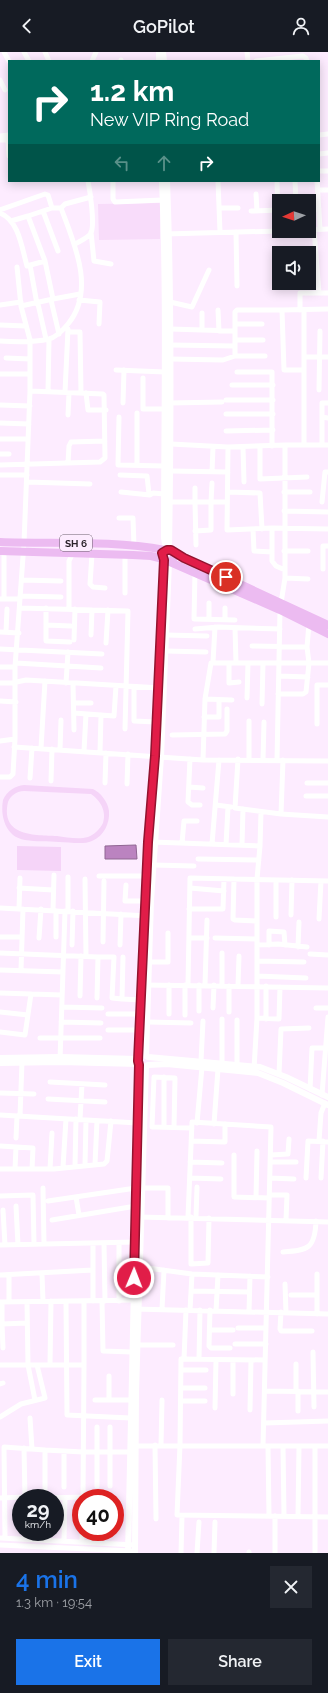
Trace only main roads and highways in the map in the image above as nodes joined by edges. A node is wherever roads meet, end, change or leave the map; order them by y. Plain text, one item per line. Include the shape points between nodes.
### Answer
1 (0, 542) edge
2 (24, 547) junction
3 (168, 550) junction
4 (2, 551) edge
5 (166, 561) junction
6 (281, 606) junction
7 (328, 625) edge
8 (328, 634) edge

1 - 2 main road, SH 6
2 - 3 main road, SH 6 via 73,543
2 - 4 main road, SH 6
2 - 5 main road, SH 6 via 73,553 151,556
3 - 5 main road via 162,555
3 - 5 main road via 174,557
3 - 6 main road, SH 6
5 - 6 main road, SH 6
6 - 7 main road, SH 6
6 - 8 main road, SH 6

